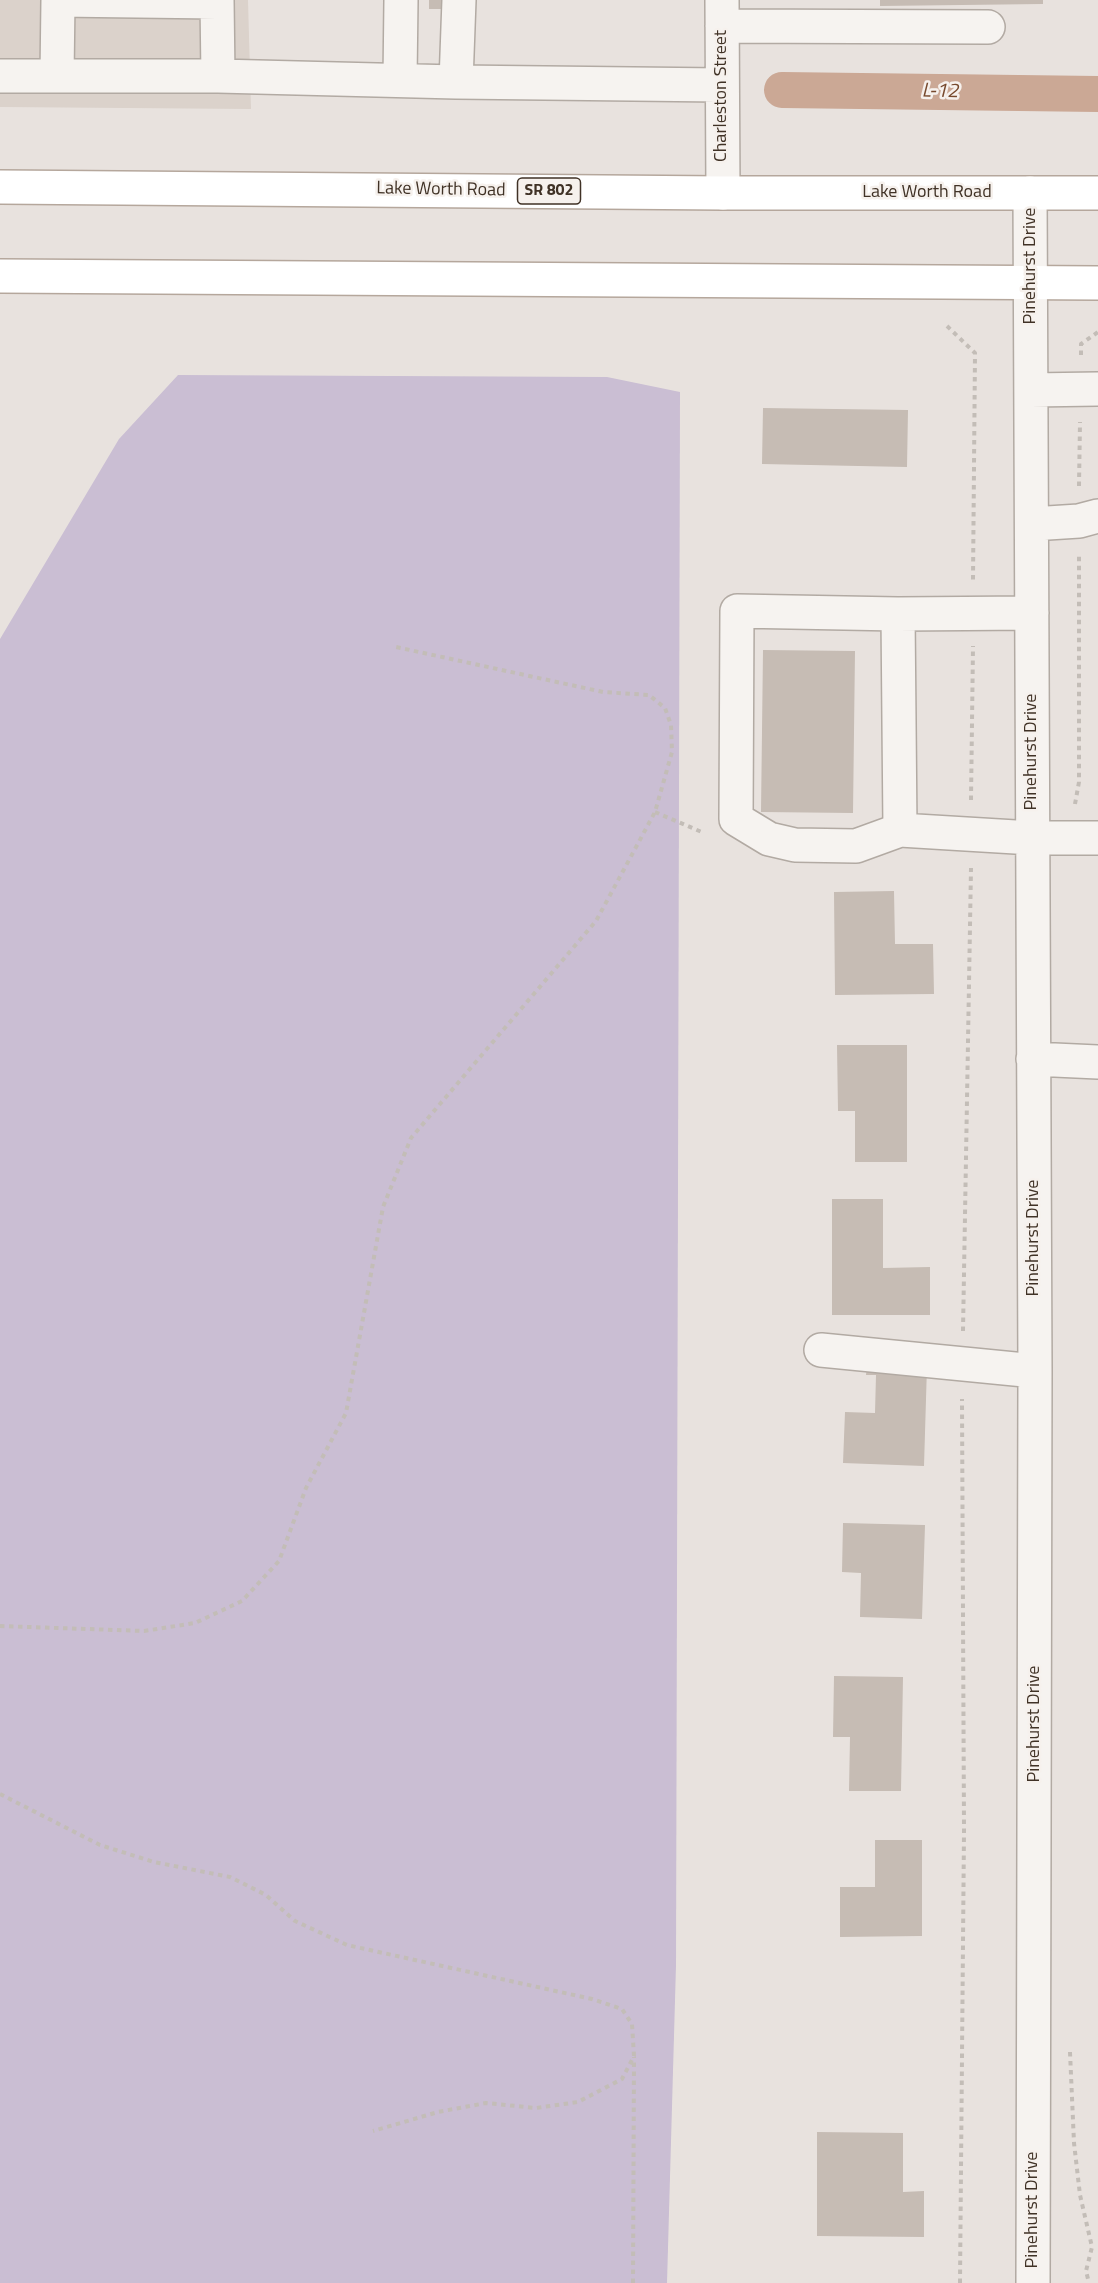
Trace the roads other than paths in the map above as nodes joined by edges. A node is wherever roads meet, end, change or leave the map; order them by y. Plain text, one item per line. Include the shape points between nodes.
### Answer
1 (401, 0) edge
2 (459, 0) edge
3 (217, 1) edge
4 (722, 13) edge
5 (835, 13) edge
6 (988, 27) dead end
7 (0, 76) edge
8 (57, 76) junction
9 (218, 76) junction
10 (400, 80) junction
11 (456, 82) junction
12 (721, 85) junction
13 (0, 187) edge
14 (723, 193) junction
15 (1030, 193) junction
16 (1098, 193) edge
17 (0, 276) edge
18 (1031, 283) junction
19 (1098, 283) edge
20 (1098, 389) edge
21 (1031, 390) junction
22 (1098, 516) edge
23 (1032, 524) junction
24 (1032, 613) junction
25 (898, 614) junction
26 (900, 830) junction
27 (1032, 838) junction
28 (1098, 838) edge
29 (1033, 1059) junction
30 (1098, 1062) edge
31 (821, 1350) dead end
32 (1035, 1371) junction
33 (1033, 2283) edge

1 - 10 street
2 - 11 street
3 - 8 street via 58,0
3 - 9 street
4 - 5 street
4 - 12 street, Charleston Street
5 - 6 street
7 - 8 street
8 - 9 street
9 - 10 street
10 - 11 street
11 - 12 street
12 - 14 street, Charleston Street
13 - 14 main road, Lake Worth Road / SR 802
14 - 15 main road, Lake Worth Road / SR 802
15 - 16 main road, Lake Worth Road / SR 802
15 - 18 street, Pinehurst Drive
17 - 18 main road
18 - 19 main road
18 - 21 street, Pinehurst Drive
20 - 21 street
21 - 23 street, Pinehurst Drive
22 - 23 street
23 - 24 street, Pinehurst Drive
24 - 25 street
24 - 27 street, Pinehurst Drive
25 - 26 street
25 - 26 street via 737,611 736,819 769,839 795,845 856,846
26 - 27 street
27 - 28 street
27 - 29 street, Pinehurst Drive
29 - 30 street
29 - 32 street, Pinehurst Drive
31 - 32 street
32 - 33 street, Pinehurst Drive

